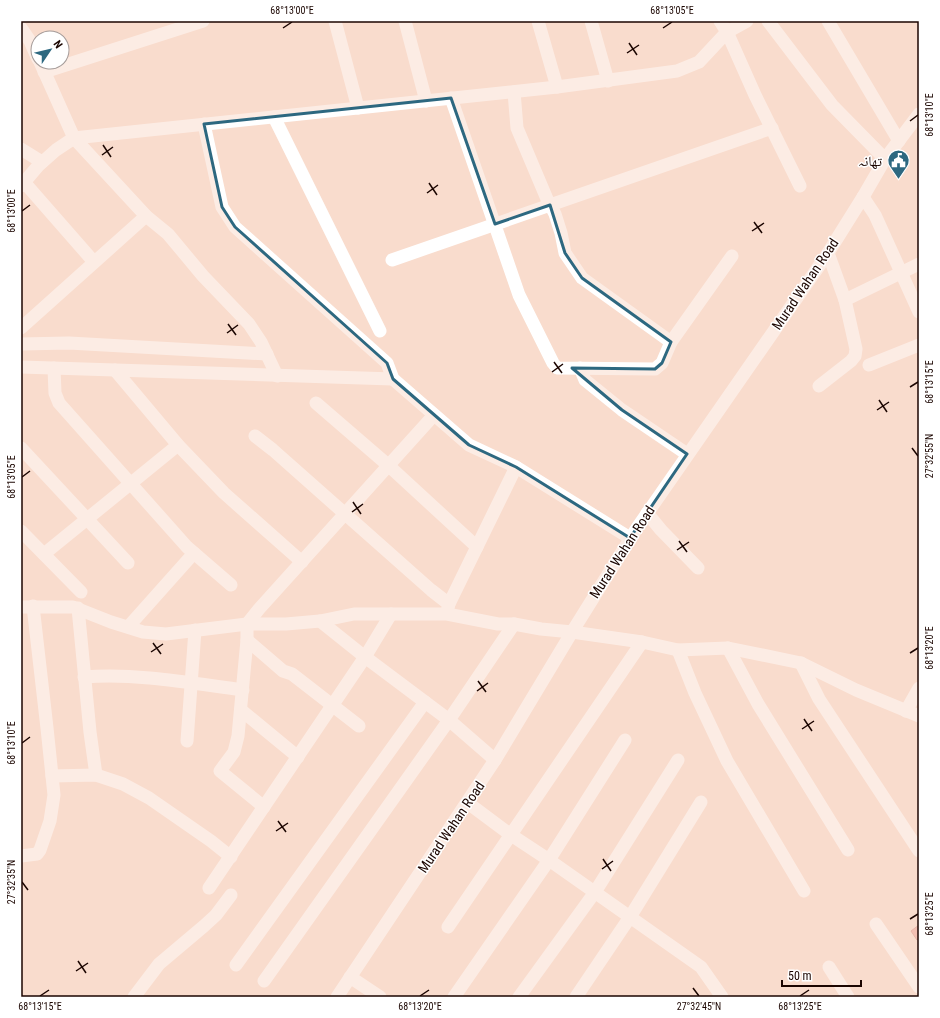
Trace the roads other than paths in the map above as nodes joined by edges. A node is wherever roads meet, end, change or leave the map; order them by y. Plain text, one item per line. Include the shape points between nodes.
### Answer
1 (203, 21) edge
2 (336, 21) edge
3 (405, 21) edge
4 (538, 21) edge
5 (590, 21) edge
6 (720, 21) edge
7 (747, 21) edge
8 (768, 21) edge
9 (828, 21) edge
10 (21, 28) edge
11 (728, 32) junction
12 (30, 41) edge
13 (70, 59) edge
14 (43, 70) edge
15 (608, 81) junction
16 (557, 87) junction
17 (514, 92) junction
18 (450, 98) junction
19 (426, 101) junction
20 (358, 108) junction
21 (919, 114) edge
22 (274, 117) junction
23 (204, 124) junction
24 (772, 128) junction
25 (74, 138) junction
26 (899, 141) junction
27 (21, 149) edge
28 (885, 158) junction
29 (42, 162) junction
30 (23, 184) edge
31 (800, 186) dead end
32 (863, 197) junction
33 (550, 205) junction
34 (146, 216) junction
35 (495, 224) junction
36 (828, 253) junction
37 (732, 256) dead end
38 (392, 260) dead end
39 (94, 262) junction
40 (919, 264) edge
41 (901, 273) junction
42 (845, 300) junction
43 (919, 312) edge
44 (21, 328) edge
45 (380, 331) dead end
46 (671, 342) junction
47 (21, 344) edge
48 (919, 344) edge
49 (267, 354) junction
50 (869, 365) dead end
51 (21, 367) edge
52 (54, 368) junction
53 (580, 368) junction
54 (115, 370) junction
55 (277, 376) junction
56 (393, 379) junction
57 (819, 386) dead end
58 (316, 403) dead end
59 (434, 415) junction
60 (255, 436) dead end
61 (178, 445) junction
62 (21, 448) edge
63 (687, 454) junction
64 (389, 466) junction
65 (516, 467) junction
66 (130, 484) junction
67 (647, 513) junction
68 (344, 515) junction
69 (88, 518) junction
70 (21, 531) edge
71 (630, 538) junction
72 (477, 547) junction
73 (194, 553) junction
74 (44, 554) junction
75 (302, 562) junction
76 (128, 563) dead end
77 (698, 568) dead end
78 (231, 585) dead end
79 (81, 592) dead end
80 (27, 607) edge
81 (78, 608) junction
82 (448, 609) junction
83 (391, 614) junction
84 (320, 621) junction
85 (247, 624) junction
86 (514, 624) junction
87 (128, 627) junction
88 (195, 630) junction
89 (572, 632) junction
90 (247, 640) junction
91 (642, 642) junction
92 (728, 648) junction
93 (678, 650) junction
94 (365, 658) junction
95 (802, 663) junction
96 (84, 677) junction
97 (191, 683) junction
98 (919, 688) edge
99 (243, 690) junction
100 (425, 702) junction
101 (333, 706) junction
102 (241, 710) junction
103 (906, 711) junction
104 (919, 716) edge
105 (448, 720) junction
106 (358, 726) dead end
107 (625, 740) dead end
108 (187, 741) dead end
109 (298, 757) junction
110 (495, 760) junction
111 (678, 760) dead end
112 (96, 775) junction
113 (52, 776) junction
114 (702, 802) dead end
115 (468, 803) junction
116 (264, 807) junction
117 (511, 835) junction
118 (848, 850) dead end
119 (919, 851) edge
120 (21, 856) edge
121 (230, 857) junction
122 (549, 860) junction
123 (209, 888) dead end
124 (804, 891) dead end
125 (595, 892) junction
126 (231, 895) dead end
127 (630, 917) junction
128 (876, 924) dead end
129 (448, 927) dead end
130 (236, 965) dead end
131 (829, 967) dead end
132 (350, 977) junction
133 (264, 981) dead end
134 (919, 987) edge
135 (134, 997) edge
136 (337, 997) edge
137 (380, 997) edge
138 (454, 997) edge
139 (519, 997) edge
140 (576, 997) edge
141 (722, 997) edge
142 (848, 997) edge

1 - 13 street
2 - 20 street
3 - 19 street
4 - 16 street
5 - 15 street
6 - 11 street
7 - 11 street
8 - 28 street via 832,105
9 - 26 street
10 - 12 street
11 - 15 street via 699,62 692,65 677,71
11 - 24 street
14 - 25 street
15 - 16 street
16 - 17 street
17 - 18 street
17 - 33 street via 517,128
18 - 19 street
18 - 35 street
19 - 20 street
20 - 22 street
21 - 26 street, Murad Wahan Road
22 - 23 street
22 - 45 street
23 - 25 street
23 - 56 street via 222,207 235,227 387,363
24 - 31 street
24 - 33 street
25 - 29 street
25 - 34 street
26 - 28 street, Murad Wahan Road
27 - 29 street
28 - 32 street, Murad Wahan Road
29 - 30 street
30 - 39 street
32 - 36 street, Murad Wahan Road
32 - 41 street via 875,215
33 - 35 street
33 - 46 street via 561,233 565,253 582,278
34 - 39 street
34 - 49 street via 168,234 203,276 249,324
35 - 38 street
35 - 53 street via 519,295 553,363 558,368
36 - 42 street
36 - 63 street, Murad Wahan Road
37 - 46 street
39 - 44 street
40 - 41 street
41 - 42 street
41 - 43 street
42 - 57 street via 856,349 855,356
46 - 53 street via 662,363 655,369
47 - 49 street via 69,343
48 - 50 street
49 - 55 street
51 - 52 street
52 - 54 street
52 - 66 street via 55,393 59,403
53 - 63 street via 585,380 622,410
54 - 55 street
54 - 61 street
55 - 56 street
56 - 59 street
58 - 64 street
59 - 64 street
59 - 65 street via 469,445
60 - 68 street
61 - 66 street
61 - 75 street via 224,493
62 - 69 street
63 - 67 street, Murad Wahan Road
64 - 68 street
64 - 72 street
65 - 71 street
65 - 72 street
66 - 69 street
66 - 73 street
67 - 71 street, Murad Wahan Road
67 - 77 street
68 - 75 street
68 - 82 street via 431,590
69 - 74 street
69 - 76 street
70 - 74 street
71 - 89 street, Murad Wahan Road
72 - 82 street
73 - 78 street
73 - 87 street
74 - 79 street
75 - 85 street
80 - 81 street
80 - 113 street
81 - 87 street
81 - 96 street
82 - 83 street
82 - 86 street via 498,624
83 - 84 street via 354,614
83 - 94 street
84 - 85 street
84 - 94 street
85 - 88 street
85 - 90 street
86 - 89 street via 541,630
86 - 105 street
87 - 88 street via 143,632 166,634
88 - 97 street
89 - 91 street
89 - 110 street, Murad Wahan Road
90 - 99 street
90 - 101 street via 283,671 292,674
91 - 93 street
91 - 117 street
92 - 93 street
92 - 95 street
92 - 118 street via 758,704
93 - 124 street via 726,761
94 - 100 street
94 - 101 street
95 - 103 street
95 - 119 street via 819,699
96 - 97 street via 147,677
96 - 112 street
97 - 99 street
97 - 108 street
98 - 103 street
99 - 102 street
100 - 105 street
100 - 130 street
101 - 106 street
101 - 109 street
102 - 109 street
102 - 116 street via 234,752 220,771
103 - 104 street
105 - 110 street
105 - 133 street
107 - 122 street
109 - 116 street
110 - 115 street, Murad Wahan Road
111 - 125 street
112 - 113 street
112 - 121 street via 123,784 149,798
113 - 120 street via 54,795 51,814 40,850 37,854
114 - 127 street
115 - 117 street
115 - 132 street, Murad Wahan Road
116 - 121 street
117 - 122 street
117 - 129 street
121 - 123 street
122 - 125 street
122 - 138 street
125 - 127 street
125 - 139 street
126 - 135 street via 216,915 159,964
127 - 140 street
127 - 141 street via 701,967
128 - 134 street
131 - 142 street
132 - 136 street, Murad Wahan Road
132 - 137 street

